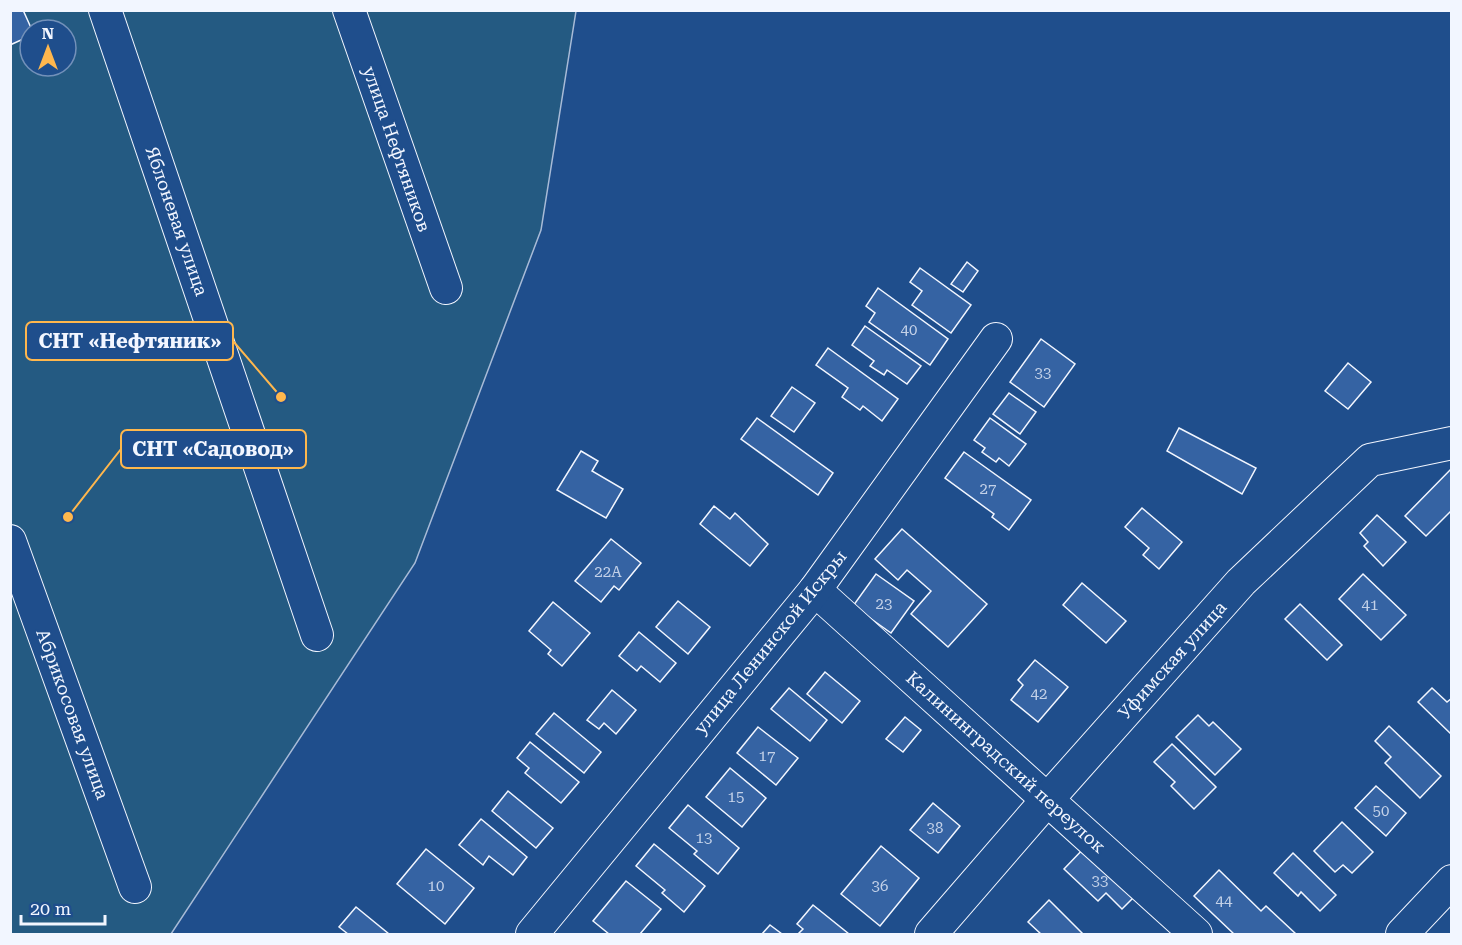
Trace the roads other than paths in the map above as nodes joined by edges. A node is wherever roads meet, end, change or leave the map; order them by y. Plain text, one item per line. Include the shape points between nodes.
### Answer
1 (105, 10) edge
2 (349, 10) edge
3 (446, 288) dead end
4 (996, 339) dead end
5 (1452, 443) edge
6 (10, 542) edge
7 (815, 590) junction
8 (317, 635) dead end
9 (1047, 800) junction
10 (1452, 881) edge
11 (135, 887) dead end
12 (532, 934) edge
13 (932, 934) edge
14 (1196, 934) edge
15 (1402, 934) edge

1 - 8 street, Яблоневая улица
2 - 3 street, улица Нефтяников
4 - 7 street, улица Ленинской Искры
5 - 9 street, Уфимская улица via 1370,460 1241,582
6 - 11 street, Абрикосовая улица
7 - 9 street, Калининградский переулок
7 - 12 street, улица Ленинской Искры
9 - 13 street, Уфимская улица
9 - 14 street, Калининградский переулок
10 - 15 street

